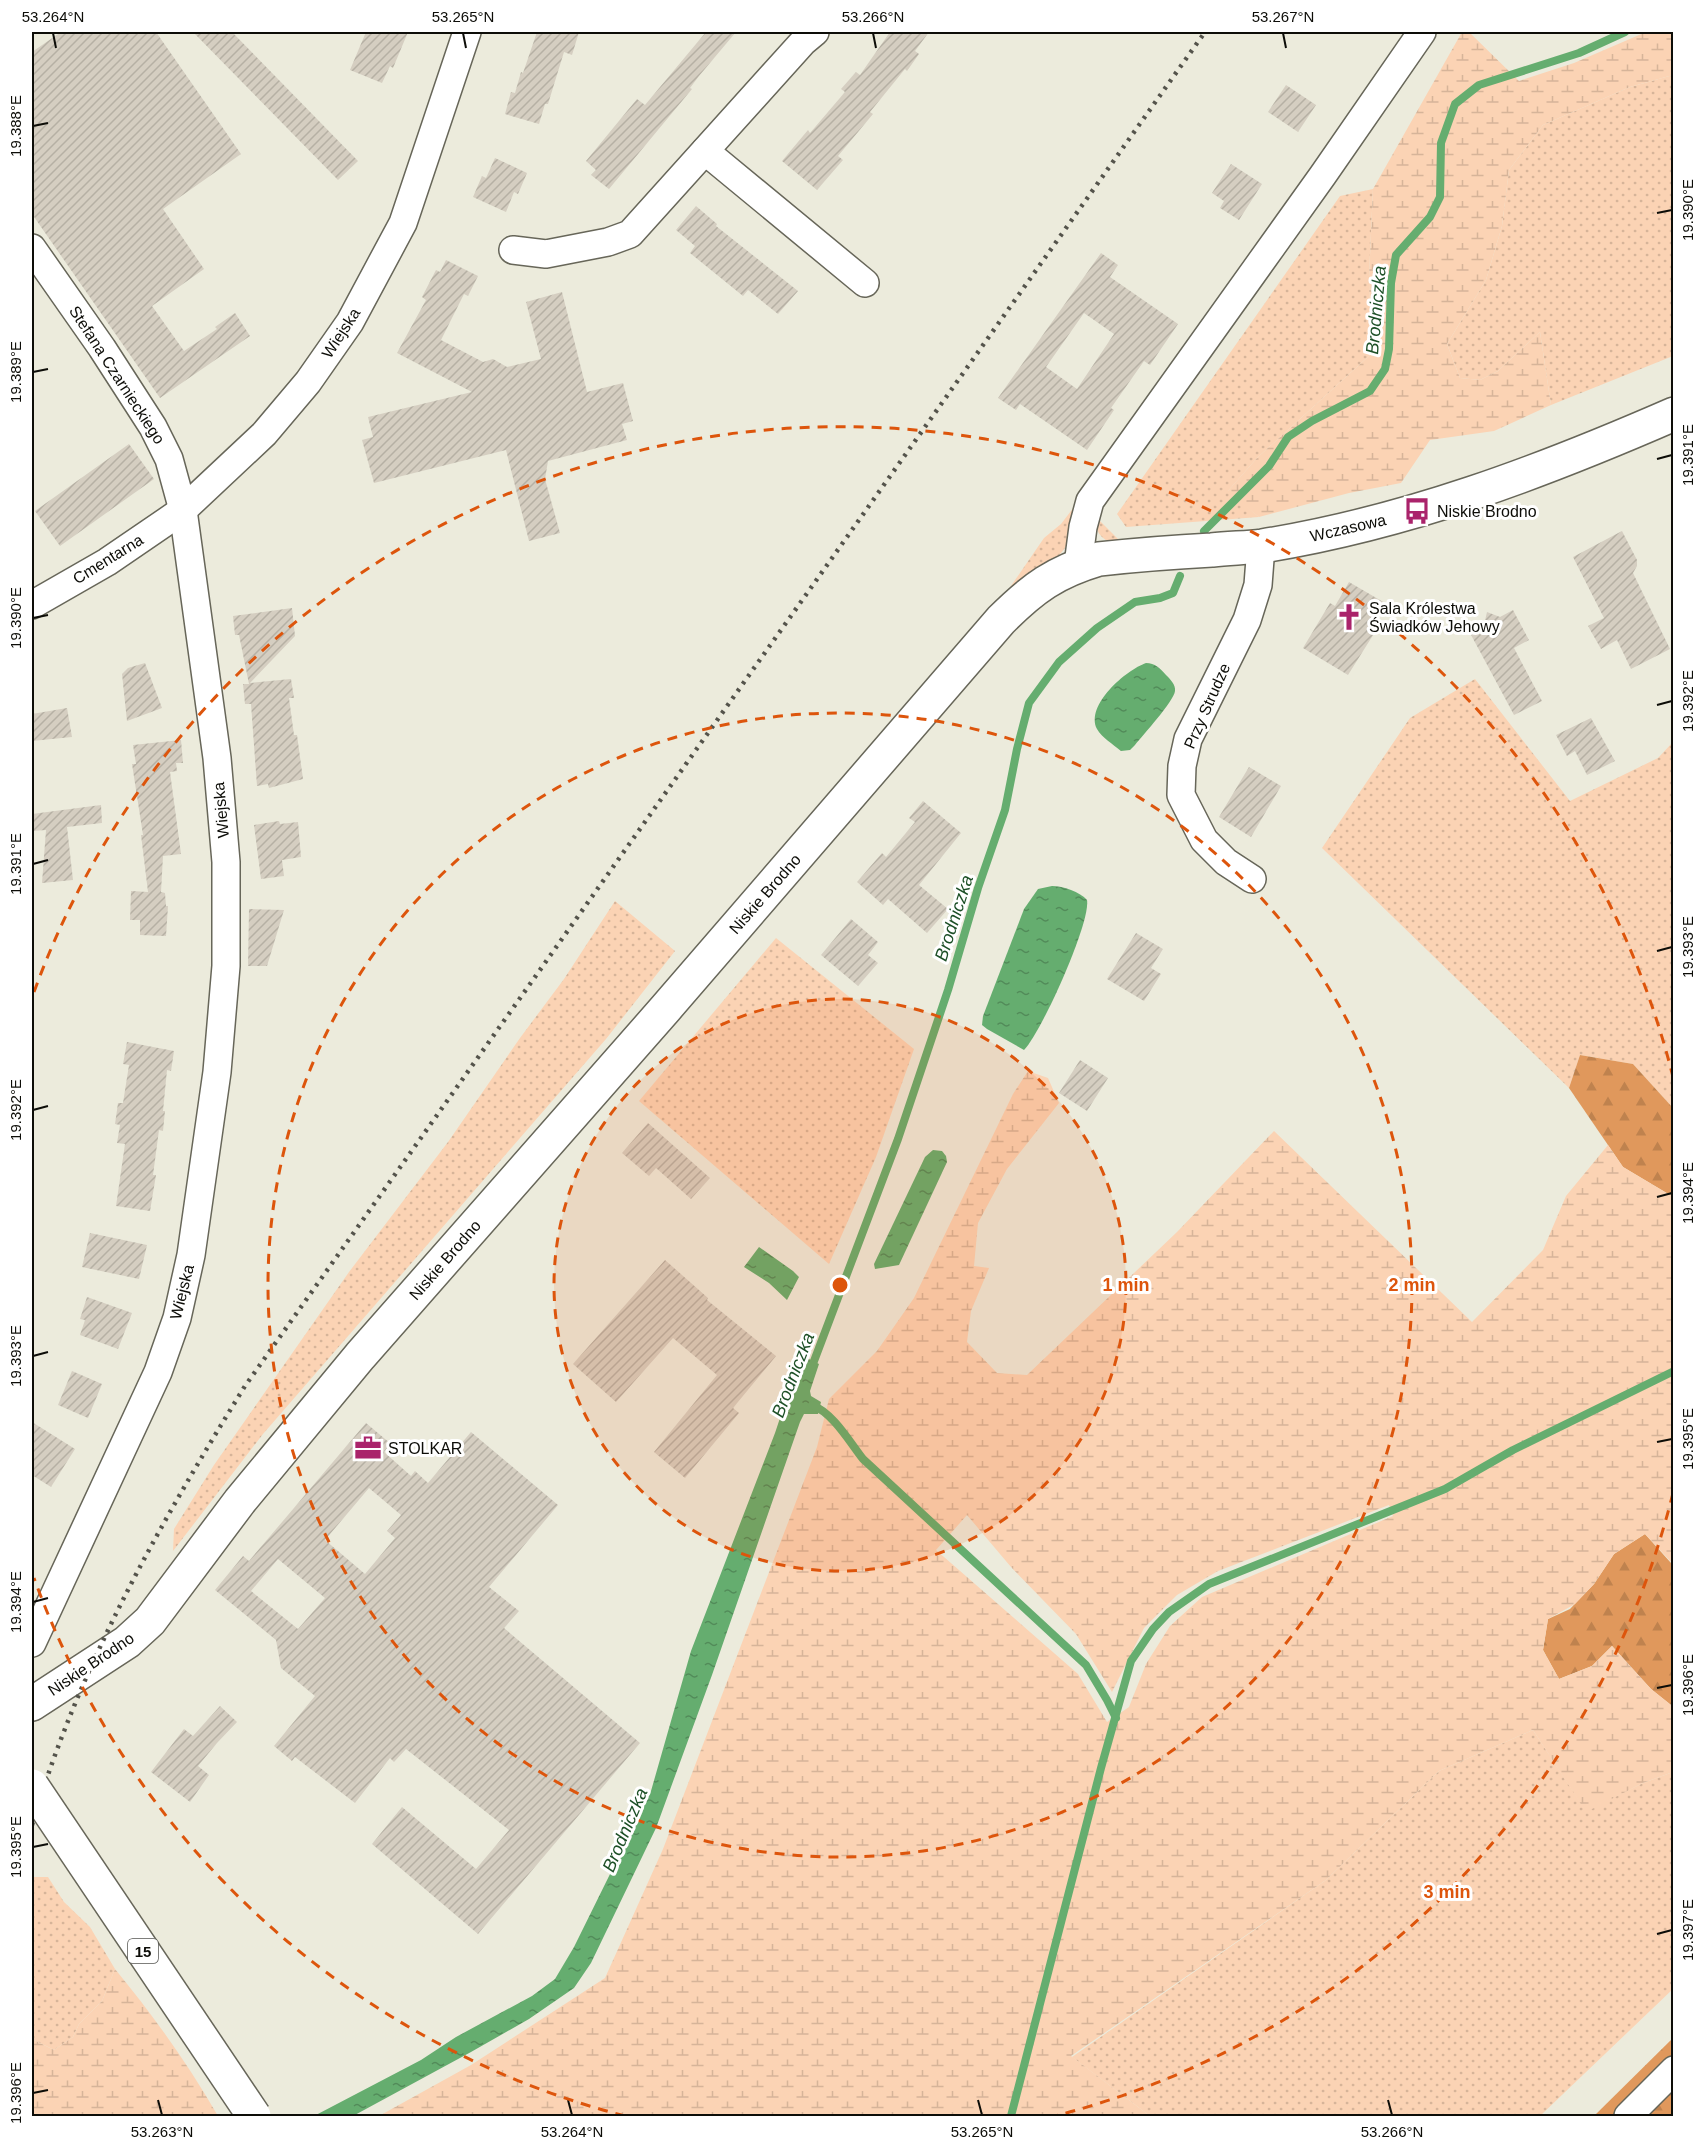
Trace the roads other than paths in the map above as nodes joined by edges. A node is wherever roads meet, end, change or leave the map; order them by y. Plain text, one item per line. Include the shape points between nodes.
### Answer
1 (467, 32) edge
2 (1422, 32) edge
3 (805, 35) edge
4 (705, 151) junction
5 (32, 248) edge
6 (513, 250) dead end
7 (865, 283) dead end
8 (1674, 414) edge
9 (183, 510) junction
10 (1261, 546) junction
11 (1078, 565) junction
12 (32, 606) edge
13 (1252, 879) dead end
14 (32, 1643) edge
15 (32, 1704) edge
16 (32, 1786) edge
17 (1674, 2070) edge
18 (254, 2116) edge
19 (1628, 2116) edge

1 - 9 street, Wiejska via 403,224 350,322 308,382 264,434
2 - 11 street via 1090,501
3 - 4 street
4 - 6 street via 630,234 608,243 546,254
4 - 7 street
5 - 9 street, Stefana Czarnieckiego via 153,427 170,459
8 - 10 street, Wczasowa via 1580,454 1459,498 1372,523
9 - 12 street, Cmentarna via 107,562
9 - 14 street, Wiejska via 217,758 226,862 226,966 217,1072 191,1255 177,1318 158,1372
10 - 11 street, Wczasowa via 1127,556
10 - 13 street, Przy Strudze via 1258,585 1247,620 1188,739 1181,795 1204,840 1226,862
11 - 15 street, Niskie Brodno via 1027,594 1001,620 360,1356 240,1501 150,1621 127,1642
16 - 18 street, 15, bridge
17 - 19 street

